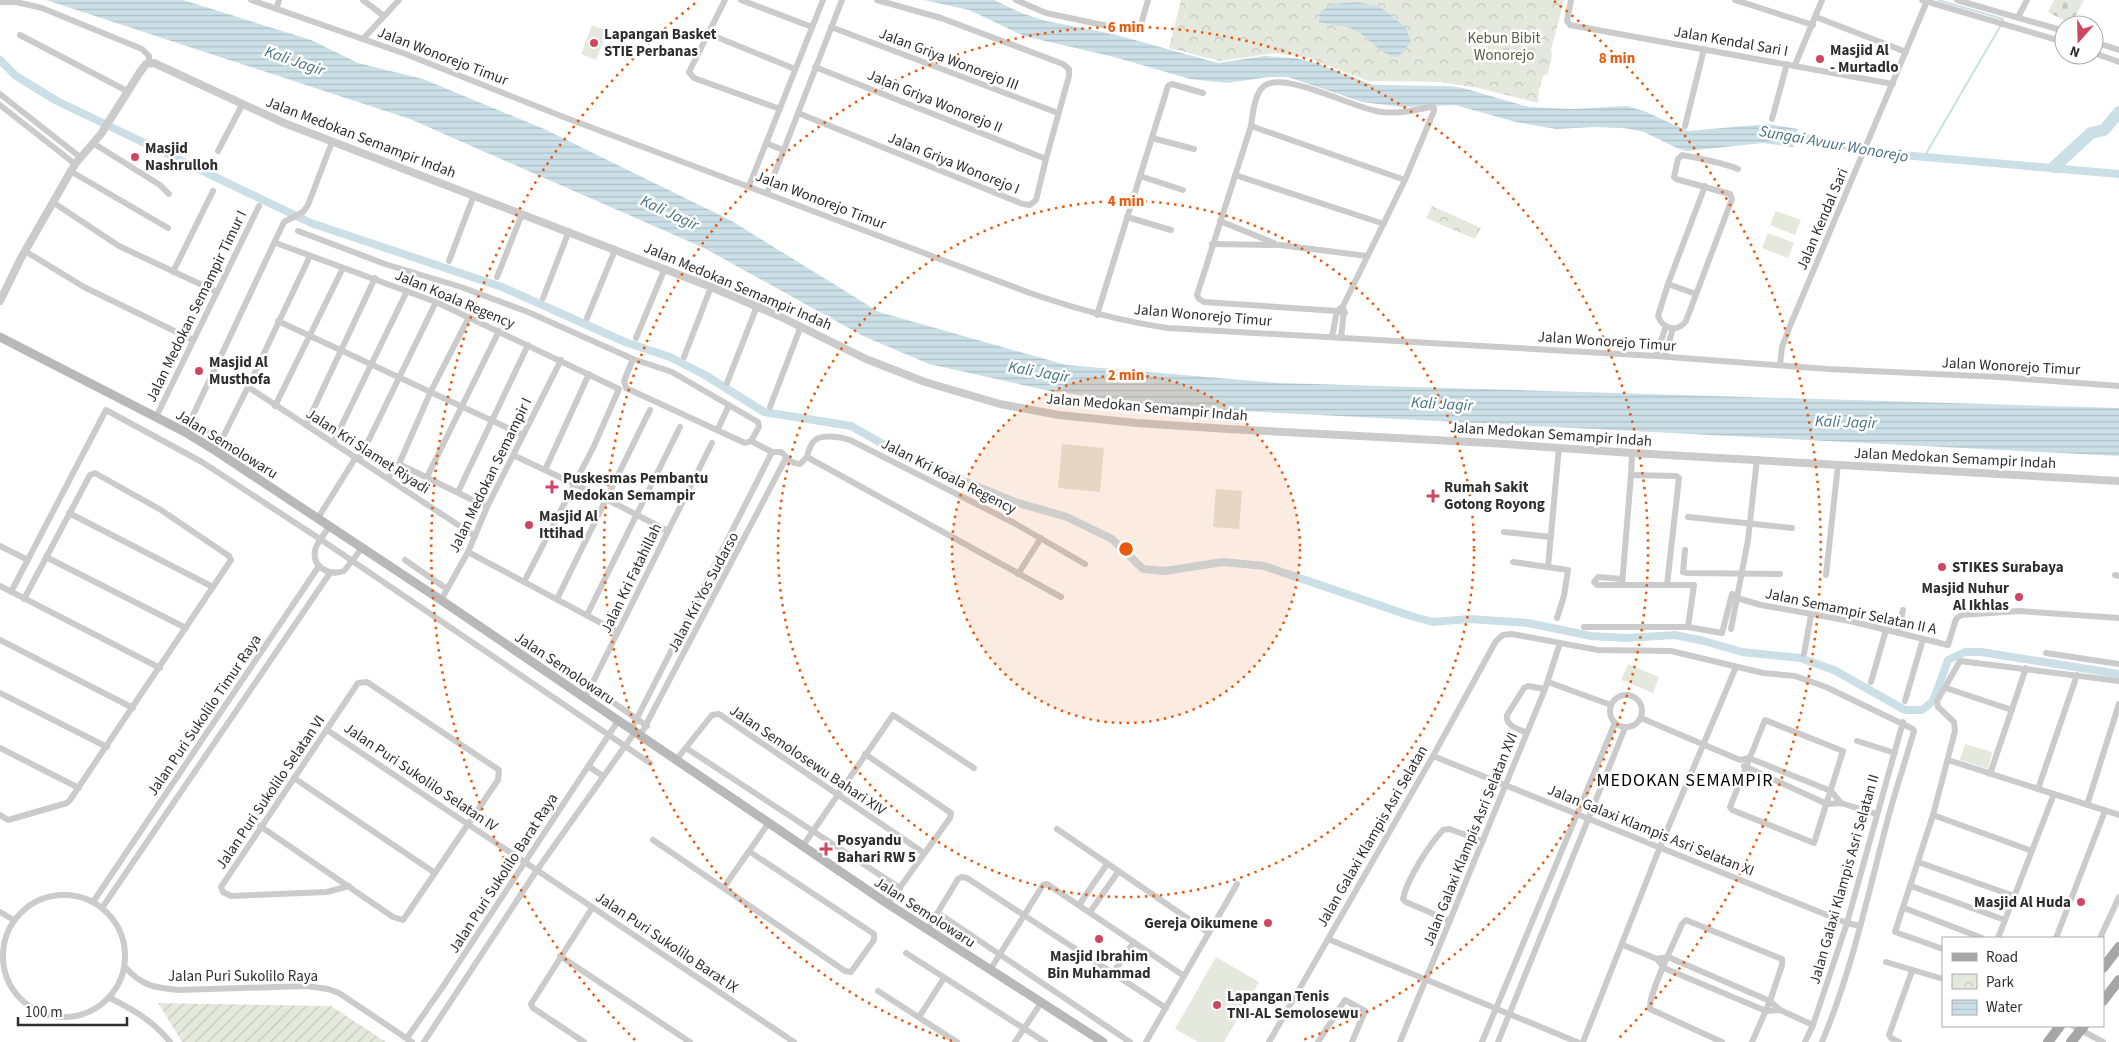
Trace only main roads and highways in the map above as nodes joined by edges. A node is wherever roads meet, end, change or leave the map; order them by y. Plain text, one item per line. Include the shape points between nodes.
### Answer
1 (0, 337) edge
2 (2119, 948) edge
3 (2104, 967) edge
4 (2119, 980) edge
5 (2104, 1000) edge
6 (2059, 1027) edge
7 (2079, 1027) edge
8 (1103, 1042) edge
9 (2048, 1042) edge
10 (2071, 1042) edge

1 - 8 main road, Jalan Semolowaru via 216,451 585,698 632,737 676,760 765,829 802,847 990,970 1038,1008
2 - 3 main road
4 - 5 main road
6 - 9 main road
7 - 10 main road

